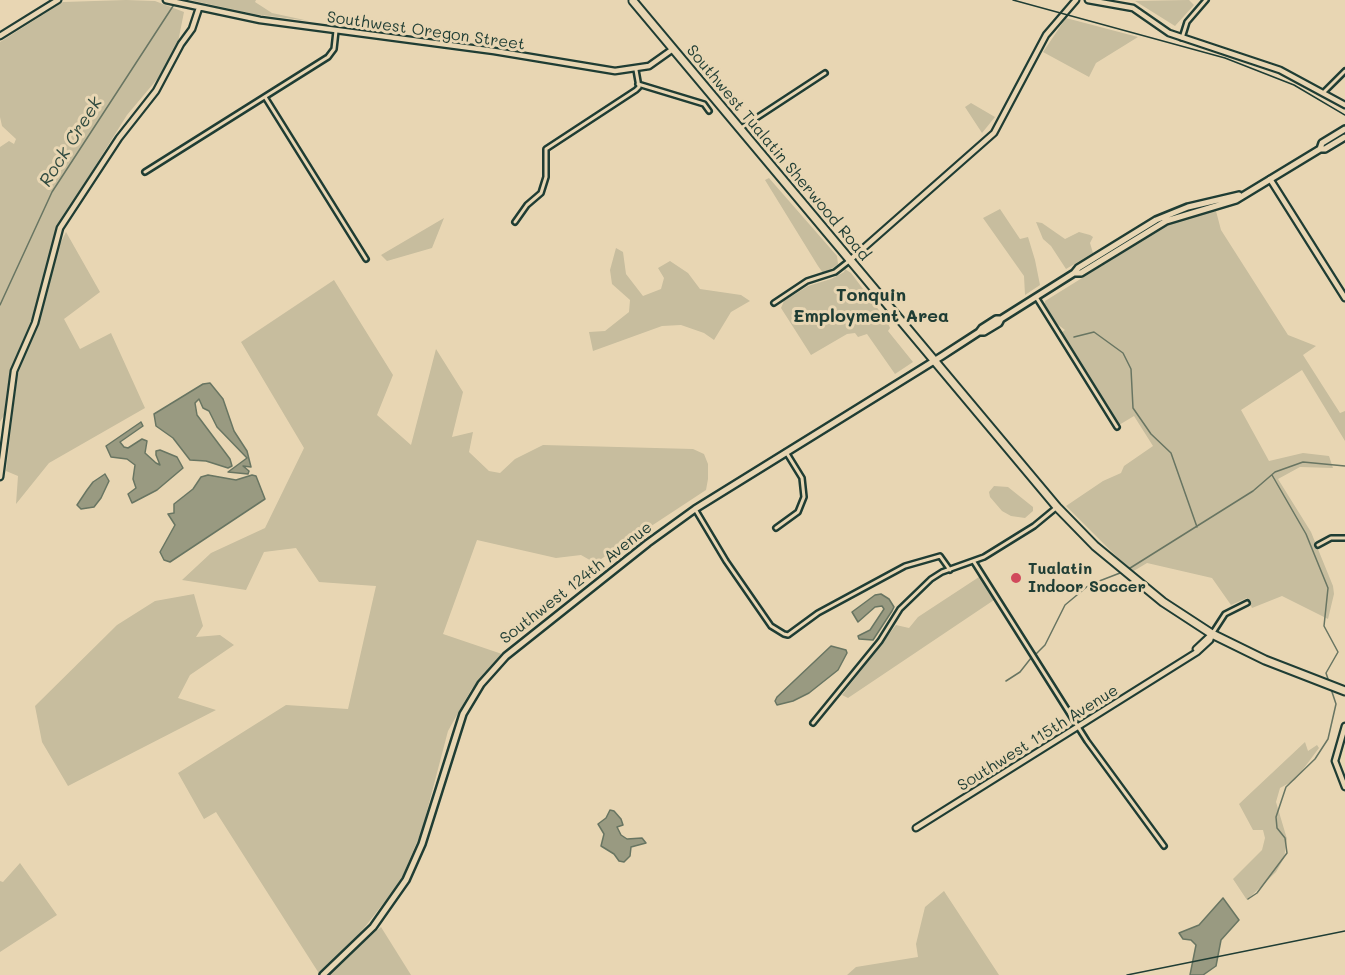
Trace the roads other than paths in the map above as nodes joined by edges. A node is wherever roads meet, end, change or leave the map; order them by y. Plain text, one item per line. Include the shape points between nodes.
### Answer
1 (58, 0) edge
2 (166, 0) edge
3 (171, 0) edge
4 (1076, 0) edge
5 (1088, 0) edge
6 (1206, 0) edge
7 (633, 1) edge
8 (199, 8) junction
9 (336, 31) junction
10 (0, 36) edge
11 (1182, 38) junction
12 (673, 49) junction
13 (636, 70) junction
14 (1345, 71) edge
15 (825, 73) dead end
16 (638, 84) junction
17 (1324, 92) junction
18 (265, 97) junction
19 (1345, 105) edge
20 (709, 111) dead end
21 (740, 129) junction
22 (1345, 129) edge
23 (1345, 137) edge
24 (1320, 148) junction
25 (145, 172) dead end
26 (1270, 179) junction
27 (515, 222) dead end
28 (366, 259) dead end
29 (850, 260) junction
30 (1036, 297) junction
31 (1345, 298) edge
32 (774, 303) dead end
33 (934, 361) junction
34 (1117, 427) dead end
35 (786, 452) junction
36 (0, 477) edge
37 (1057, 507) junction
38 (695, 509) junction
39 (776, 528) dead end
40 (1345, 538) edge
41 (1318, 545) dead end
42 (974, 562) junction
43 (950, 570) junction
44 (1247, 603) dead end
45 (1212, 634) junction
46 (1345, 691) edge
47 (813, 723) dead end
48 (1345, 726) edge
49 (1078, 727) junction
50 (1345, 787) edge
51 (916, 828) dead end
52 (1164, 846) dead end
53 (323, 975) edge

1 - 10 main road
2 - 3 main road, Southwest Oregon Street
3 - 8 main road, Southwest Oregon Street
4 - 29 main road via 1046,35 994,133
5 - 11 main road via 1132,8
6 - 11 street via 1190,18
7 - 12 highway, Southwest Tualatin Sherwood Road
8 - 9 main road, Southwest Oregon Street
8 - 36 main road via 192,29 156,91 119,138 60,228 38,314 14,371
9 - 13 main road, Southwest Oregon Street via 486,49 615,71
9 - 18 street via 331,54
11 - 17 main road via 1271,66
12 - 13 main road, Southwest Oregon Street
12 - 21 highway, Southwest Tualatin Sherwood Road
13 - 16 street
14 - 17 street
15 - 21 street
16 - 20 street via 704,104
16 - 27 street via 636,90 546,149 546,177 541,193
17 - 19 main road
18 - 25 street
18 - 28 street
21 - 29 highway, Southwest Tualatin Sherwood Road
22 - 24 main road, Southwest 124th Avenue
23 - 24 main road, Southwest 124th Avenue
24 - 26 main road, Southwest 124th Avenue
26 - 30 main road, Southwest 124th Avenue via 1239,195 1164,216
26 - 31 main road
29 - 32 street via 836,272 807,282
29 - 33 highway, Southwest Tualatin Sherwood Road
30 - 33 main road, Southwest 124th Avenue
30 - 34 street
33 - 35 main road, Southwest 124th Avenue
33 - 37 highway, Southwest Tualatin Sherwood Road
35 - 38 main road, Southwest 124th Avenue
35 - 39 street via 802,478 804,497 798,512
37 - 42 street via 1034,526
37 - 45 highway, Southwest Tualatin Sherwood Road via 1131,578
38 - 43 street via 771,626 788,635 818,613 905,566 940,556
38 - 53 main road, Southwest 124th Avenue via 530,636 488,675 460,721 426,834 406,880 373,927
40 - 41 street via 1331,538
42 - 43 street
42 - 49 street
43 - 47 street via 931,579 907,600 880,641
44 - 45 street, Southwest 115th Avenue via 1225,614
45 - 46 highway, Southwest Tualatin Sherwood Road via 1265,660
45 - 49 main road, Southwest 115th Avenue via 1203,648
48 - 50 main road via 1335,760
49 - 51 main road, Southwest 115th Avenue
49 - 52 street

